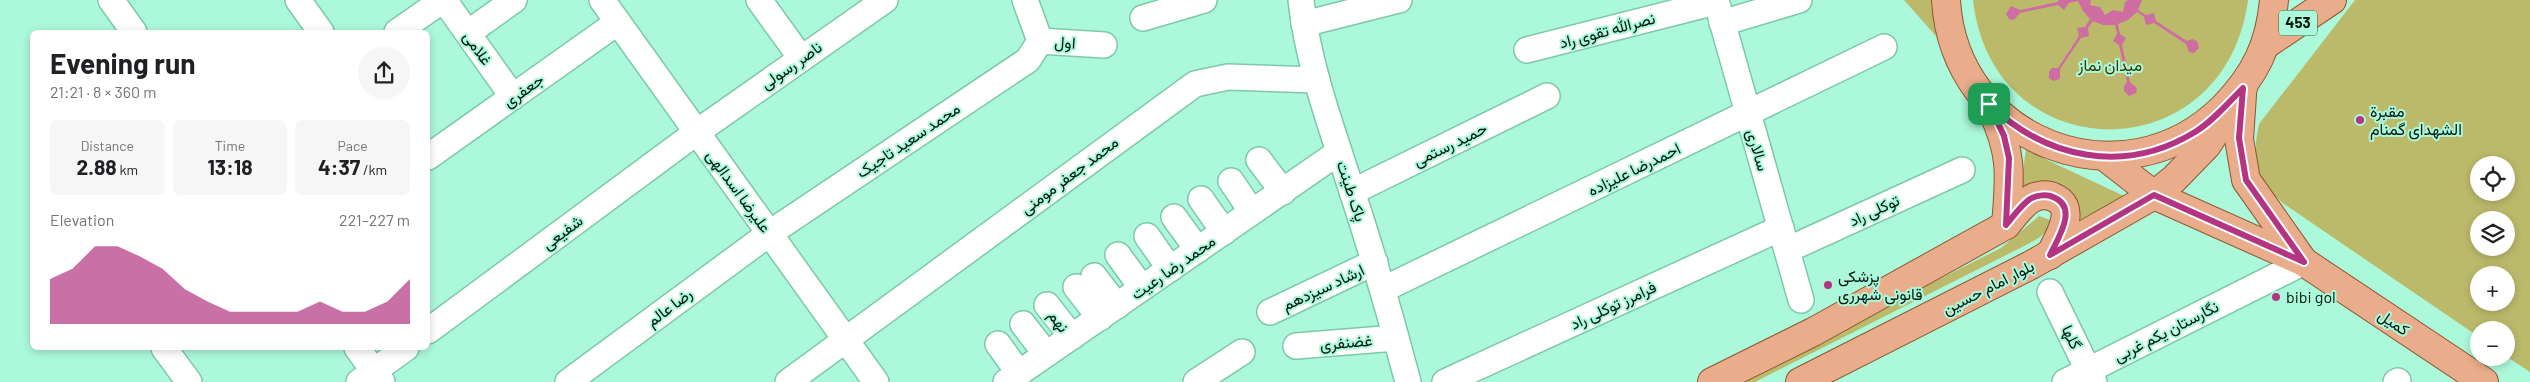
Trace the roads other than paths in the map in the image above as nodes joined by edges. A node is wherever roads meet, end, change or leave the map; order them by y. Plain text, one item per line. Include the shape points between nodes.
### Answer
1 (298, 0) edge
2 (444, 0) edge
3 (514, 0) edge
4 (602, 0) edge
5 (759, 0) edge
6 (885, 0) edge
7 (1025, 0) edge
8 (1204, 0) edge
9 (1301, 0) edge
10 (1399, 0) edge
11 (1799, 0) edge
12 (1946, 0) edge
13 (2274, 0) edge
14 (2332, 0) edge
15 (117, 2) edge
16 (1718, 8) edge
17 (1143, 18) dead end
18 (618, 22) junction
19 (1304, 24) junction
20 (133, 30) edge
21 (315, 30) edge
22 (400, 30) edge
23 (468, 33) junction
24 (1040, 41) junction
25 (1104, 45) dead end
26 (2265, 45) junction
27 (1884, 47) dead end
28 (1527, 50) dead end
29 (801, 58) junction
30 (1317, 80) junction
31 (2243, 88) junction
32 (1547, 96) dead end
33 (512, 97) junction
34 (1989, 104) junction
35 (1748, 114) junction
36 (697, 132) junction
37 (1339, 152) junction
38 (430, 156) edge
39 (2104, 156) junction
40 (1259, 160) dead end
41 (1962, 170) dead end
42 (1230, 181) dead end
43 (1282, 192) junction
44 (1352, 192) junction
45 (2154, 195) junction
46 (1201, 199) dead end
47 (1252, 212) junction
48 (1174, 217) dead end
49 (2006, 225) junction
50 (770, 232) junction
51 (1224, 232) junction
52 (1147, 236) dead end
53 (1784, 239) junction
54 (1198, 250) junction
55 (1118, 255) dead end
56 (2050, 255) junction
57 (1375, 262) junction
58 (2304, 262) junction
59 (1170, 269) junction
60 (1085, 281) dead end
61 (1142, 288) junction
62 (1384, 289) junction
63 (2050, 292) dead end
64 (1801, 300) dead end
65 (1047, 305) dead end
66 (1109, 312) junction
67 (1270, 312) dead end
68 (1023, 324) dead end
69 (430, 331) edge
70 (1072, 337) junction
71 (1396, 338) junction
72 (846, 341) junction
73 (998, 344) dead end
74 (1296, 346) dead end
75 (165, 350) edge
76 (358, 350) edge
77 (404, 350) edge
78 (1242, 352) dead end
79 (1046, 354) junction
80 (2091, 376) edge
81 (372, 378) edge
82 (1013, 378) edge
83 (189, 382) edge
84 (568, 382) edge
85 (788, 382) edge
86 (876, 382) edge
87 (1196, 382) edge
88 (1408, 382) edge
89 (1445, 382) edge
90 (1712, 382) edge
91 (1800, 382) edge
92 (2065, 382) edge
93 (2484, 382) edge

1 - 21 street
2 - 22 street
2 - 23 street, غلامی
3 - 23 street
4 - 18 street, علیرضا اسدالهی
5 - 29 street
6 - 29 street, ناصر رسولی
7 - 24 street, اول
8 - 17 street
9 - 19 street, پاک طینت
10 - 19 street
11 - 16 street, نصرالله تقوی راد
12 - 34 main road via 1949,27 1960,61
13 - 26 main road
14 - 26 main road, 453
15 - 20 street
16 - 28 street, نصرالله تقوی راد
16 - 35 street, سالاری
18 - 33 street, جعفری
18 - 36 street, علیرضا اسدالهی
19 - 30 street, پاک طینت
23 - 33 street, غلامی
24 - 25 street, اول
24 - 50 street, محمد سعید تاجیک via 1028,60
26 - 31 main road
27 - 35 street, احمدرضا علیزاده
29 - 36 street, ناصر رسولی
30 - 37 street, پاک طینت
30 - 72 street, محمد جعفر مومنی via 1228,78 1195,84
31 - 39 main road via 2208,123 2181,140 2136,154
31 - 45 main road, بلوار امام حسین via 2207,145
31 - 58 main road, کمیل via 2239,138 2246,180
32 - 44 street, حمید رستمی
33 - 38 street, جعفری
34 - 39 main road via 2017,128 2050,145
34 - 49 main road via 2004,136 2009,158
35 - 53 street, سالاری
35 - 62 street, احمدرضا علیزاده
36 - 50 street, علیرضا اسدالهی
36 - 69 street, شفیعی
37 - 43 street, محمد رضا رعیت
37 - 44 street, پاک طینت
39 - 45 main road, کمیل
40 - 43 street
41 - 53 street, توکلی راد
42 - 47 street
43 - 47 street, محمد رضا رعیت
44 - 57 street, پاک طینت
45 - 56 main road, بلوار امام حسین
45 - 58 main road, کمیل
46 - 51 street
47 - 51 street, محمد رضا رعیت
48 - 54 street
49 - 56 main road via 2031,199 2047,194 2058,199 2064,206 2066,224
49 - 90 main road via 1813,332
50 - 72 street, علیرضا اسدالهی
50 - 84 street, رضا عالم
51 - 54 street, محمد رضا رعیت
52 - 59 street
53 - 64 street, سالاری
53 - 89 street, فرامرز توکلی راد
54 - 59 street, محمد رضا رعیت
55 - 61 street
56 - 91 main road, بلوار امام حسین
57 - 62 street, پاک طینت
57 - 67 street, ارشاد سیزدهم
58 - 80 street, نگارستان یکم غربی
58 - 93 main road, کمیل
59 - 61 street, محمد رضا رعیت
60 - 66 street
61 - 66 street, محمد رضا رعیت
62 - 71 street, پاک طینت
63 - 80 street, گلها
65 - 70 street, نهم
66 - 70 street, محمد رضا رعیت
68 - 79 street
70 - 79 street, محمد رضا رعیت
71 - 74 street, غضنفری
71 - 88 street, پاک طینت
72 - 85 street, محمد جعفر مومنی
72 - 86 street, علیرضا اسدالهی
73 - 82 street
75 - 83 street
76 - 81 street
77 - 81 street
78 - 87 street
79 - 82 street, محمد رضا رعیت
80 - 92 street, نگارستان یکم غربی

